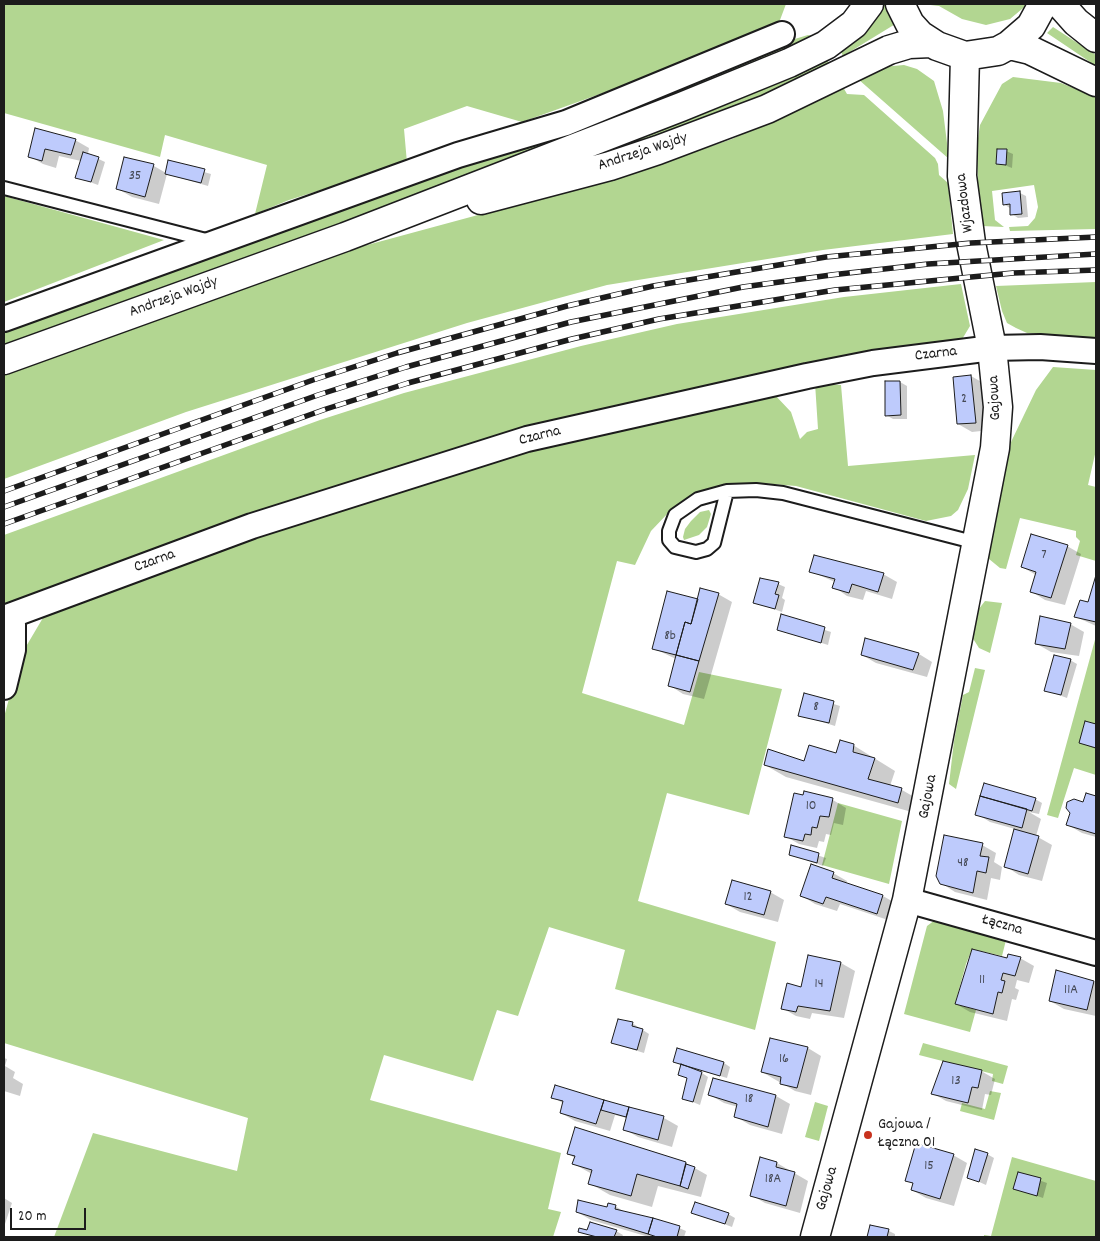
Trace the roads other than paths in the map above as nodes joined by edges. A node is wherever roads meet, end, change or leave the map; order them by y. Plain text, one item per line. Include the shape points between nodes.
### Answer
1 (869, 4) edge
2 (900, 4) edge
3 (1043, 4) edge
4 (1060, 4) edge
5 (782, 34) dead end
6 (1096, 38) edge
7 (931, 43) junction
8 (1010, 45) junction
9 (965, 56) junction
10 (1096, 82) edge
11 (4, 188) edge
12 (345, 237) junction
13 (215, 243) junction
14 (4, 319) edge
15 (992, 348) junction
16 (1096, 351) edge
17 (4, 360) edge
18 (727, 492) junction
19 (977, 543) junction
20 (8, 617) edge
21 (4, 687) edge
22 (907, 900) junction
23 (1096, 953) edge
24 (815, 1237) edge

1 - 12 main road, Andrzeja Wajdy via 854,24 826,45 788,63
2 - 7 main road, Andrzeja Wajdy via 910,24
3 - 8 main road via 1032,26
4 - 6 main road
5 - 13 street via 566,123 458,155
7 - 9 main road, Andrzeja Wajdy
7 - 12 main road, Andrzeja Wajdy via 909,44 889,50 767,109 610,166
8 - 9 main road
8 - 10 main road via 1030,50
9 - 15 main road, Wjazdowa via 963,192
11 - 13 lane
12 - 17 main road, Andrzeja Wajdy
13 - 14 street
15 - 16 street, Czarna
15 - 19 main road, Gajowa via 997,430
15 - 20 street, Czarna via 873,363 527,439 252,526
18 - 18 lane via 698,499 674,515 668,531 669,540 675,547 696,552 714,543
18 - 19 lane via 783,492
19 - 22 main road, Gajowa
20 - 21 street via 13,650
22 - 23 street, Łączna
22 - 24 main road, Gajowa

